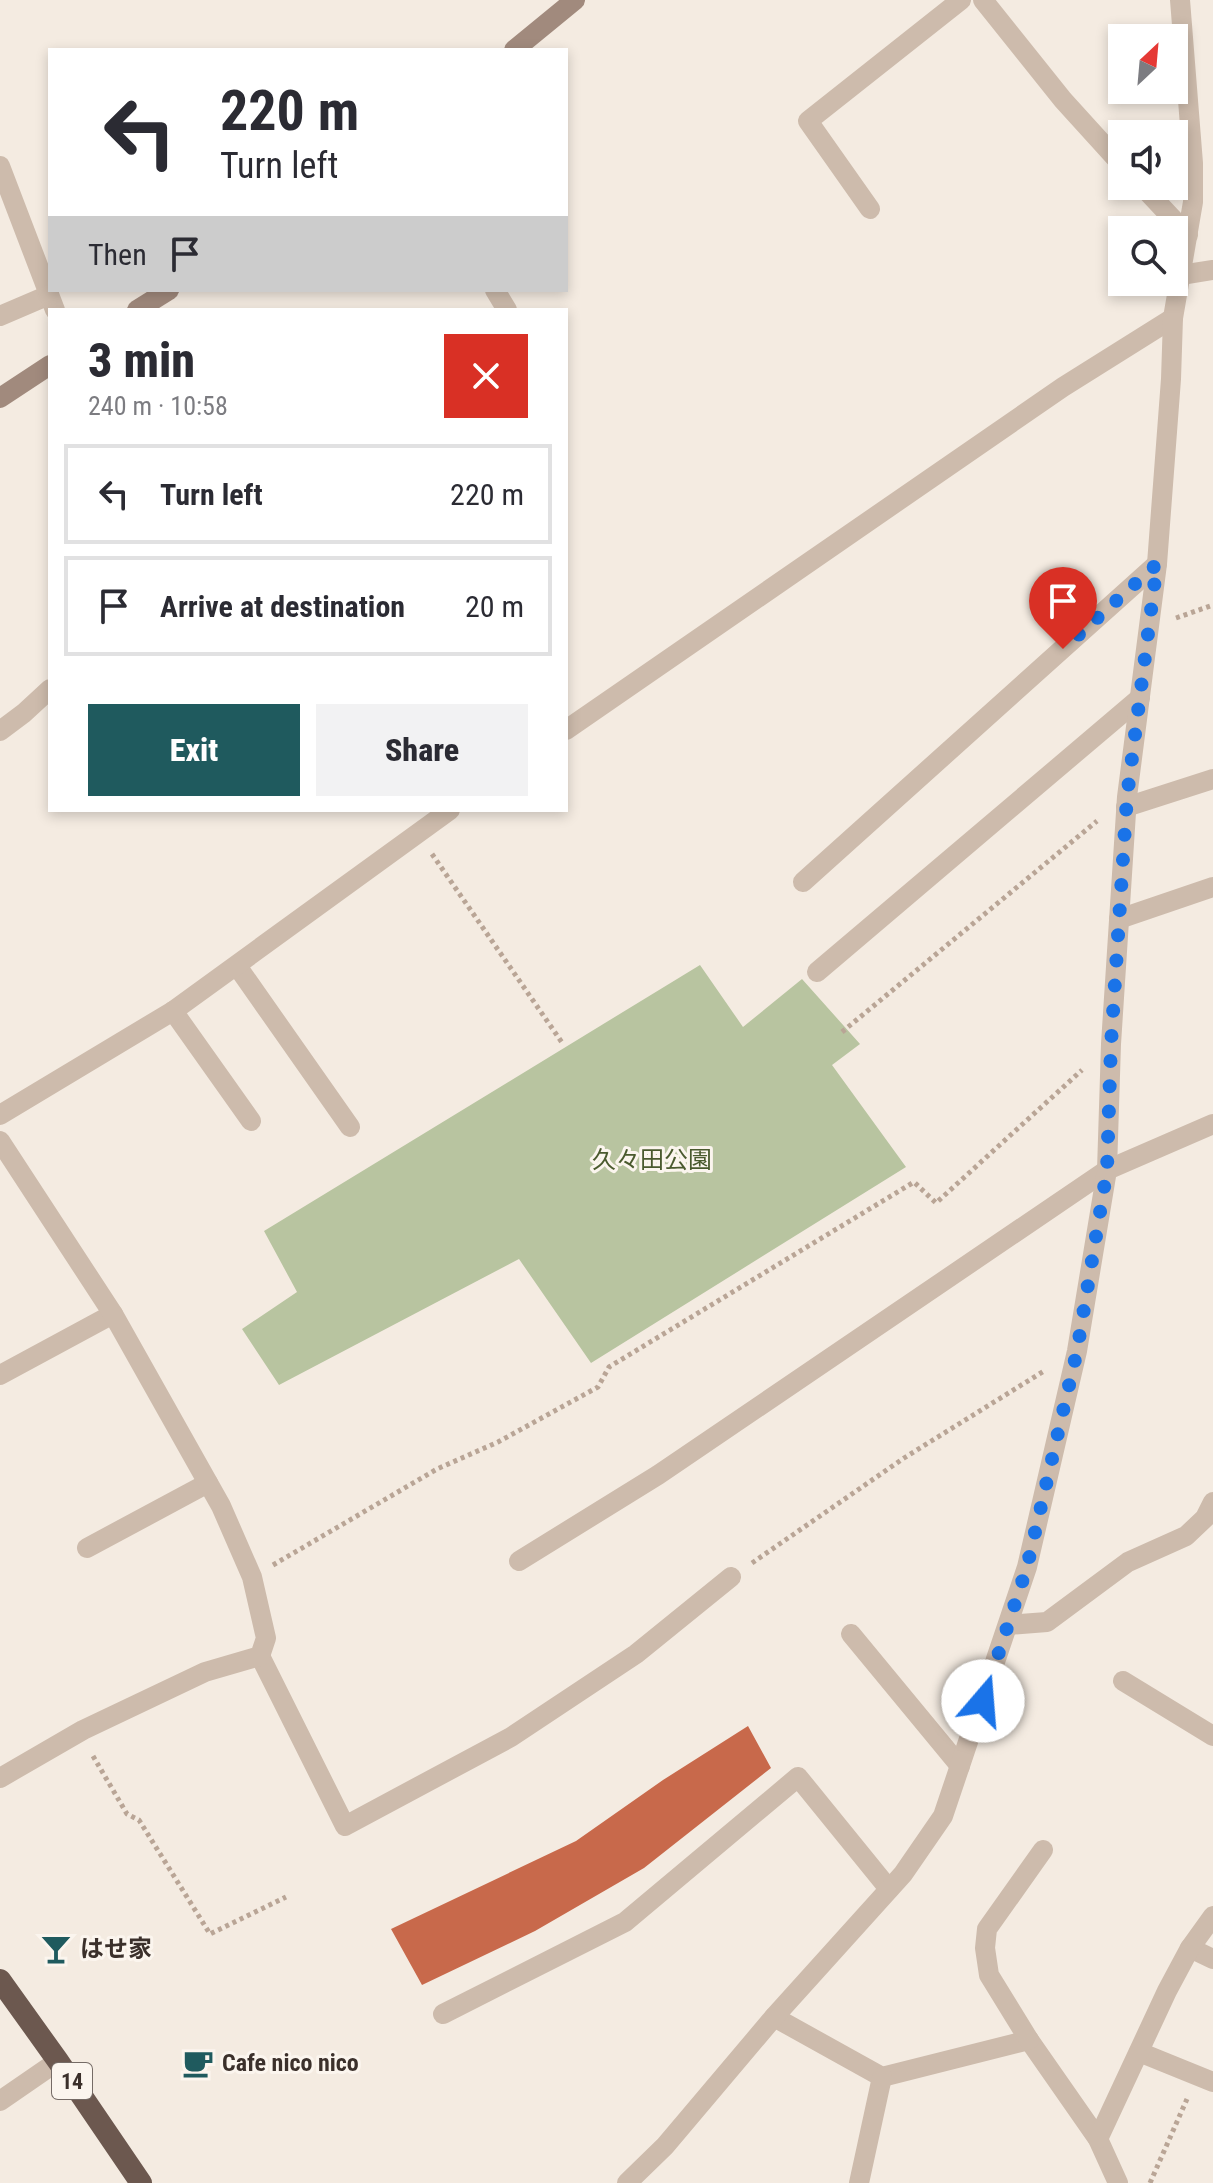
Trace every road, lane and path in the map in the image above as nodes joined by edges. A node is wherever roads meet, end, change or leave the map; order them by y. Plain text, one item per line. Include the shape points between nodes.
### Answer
1 (575, 0) edge
2 (961, 0) edge
3 (983, 0) edge
4 (1180, 0) edge
5 (516, 48) edge
6 (1108, 150) edge
7 (0, 166) edge
8 (1155, 200) edge
9 (870, 209) dead end
10 (1170, 216) edge
11 (1188, 235) edge
12 (1213, 270) edge
13 (1188, 274) edge
14 (48, 292) edge
15 (166, 292) edge
16 (1177, 296) edge
17 (52, 302) edge
18 (140, 308) edge
19 (0, 316) edge
20 (1173, 318) junction
21 (48, 366) edge
22 (0, 398) edge
23 (1157, 564) junction
24 (48, 691) edge
25 (1140, 698) junction
26 (568, 729) edge
27 (0, 731) edge
28 (1213, 779) edge
29 (1126, 802) junction
30 (447, 812) edge
31 (417, 833) junction
32 (803, 882) dead end
33 (1213, 887) edge
34 (1119, 919) junction
35 (237, 966) junction
36 (817, 972) dead end
37 (173, 1011) junction
38 (842, 1032) dead end
39 (563, 1044) dead end
40 (1111, 1044) junction
41 (0, 1115) edge
42 (251, 1121) dead end
43 (1213, 1124) edge
44 (350, 1127) dead end
45 (3, 1151) edge
46 (1107, 1170) junction
47 (113, 1314) junction
48 (1077, 1351) junction
49 (0, 1375) edge
50 (208, 1483) junction
51 (1213, 1502) edge
52 (87, 1548) dead end
53 (519, 1561) dead end
54 (252, 1577) junction
55 (731, 1577) joint
56 (1008, 1625) junction
57 (851, 1634) dead end
58 (260, 1656) junction
59 (1123, 1681) dead end
60 (83, 1730) junction
61 (1213, 1736) edge
62 (960, 1766) junction
63 (0, 1778) edge
64 (1043, 1850) dead end
65 (889, 1889) junction
66 (286, 1897) dead end
67 (1213, 1916) edge
68 (1190, 1948) junction
69 (1213, 1959) edge
70 (0, 1980) edge
71 (443, 2014) dead end
72 (774, 2017) junction
73 (1029, 2040) junction
74 (1139, 2052) junction
75 (58, 2061) junction
76 (882, 2077) junction
77 (1205, 2079) edge
78 (0, 2101) edge
79 (1098, 2139) junction
80 (141, 2183) edge
81 (627, 2183) edge
82 (859, 2183) edge
83 (1118, 2183) edge
84 (1150, 2183) edge

1 - 5 main road
2 - 9 street via 808,121
3 - 6 street
4 - 11 street via 1193,163
7 - 14 street
8 - 10 street
12 - 13 street
15 - 18 main road
16 - 20 street
17 - 19 street
20 - 23 street
20 - 26 street via 1063,387
21 - 22 main road
23 - 25 street
23 - 32 street
24 - 27 street
25 - 29 street
25 - 36 street
28 - 29 street
29 - 34 street
29 - 38 path
30 - 31 street
31 - 35 street
31 - 39 path
33 - 34 street
34 - 40 street
35 - 37 street
35 - 44 street
37 - 41 street
37 - 42 street
40 - 46 street
40 - 54 path via 936,1203 914,1182 609,1367 598,1387 437,1469
43 - 46 street
45 - 47 street
46 - 48 street
46 - 53 street via 658,1475
47 - 49 street
47 - 50 street
48 - 55 path via 904,1458
48 - 56 street via 1027,1567
50 - 52 street
50 - 54 street
51 - 56 street via 1186,1536 1128,1562 1047,1622
54 - 58 street via 266,1638
55 - 58 street via 636,1654 511,1737 345,1826
56 - 62 street
57 - 62 street
58 - 60 street via 205,1672
59 - 61 street
60 - 63 street
60 - 66 path via 90,1752 127,1814 139,1820 210,1934
62 - 65 street via 943,1816
64 - 73 street via 987,1929 985,1948 989,1975
65 - 71 street via 798,1777 625,1922
65 - 72 street
67 - 68 street
68 - 69 street
68 - 74 street
70 - 75 highway, 14
72 - 76 street
72 - 81 street
73 - 76 street
73 - 79 street
74 - 77 street
74 - 79 street
75 - 78 street
75 - 80 highway, 14
76 - 82 street
77 - 84 path
79 - 83 street

